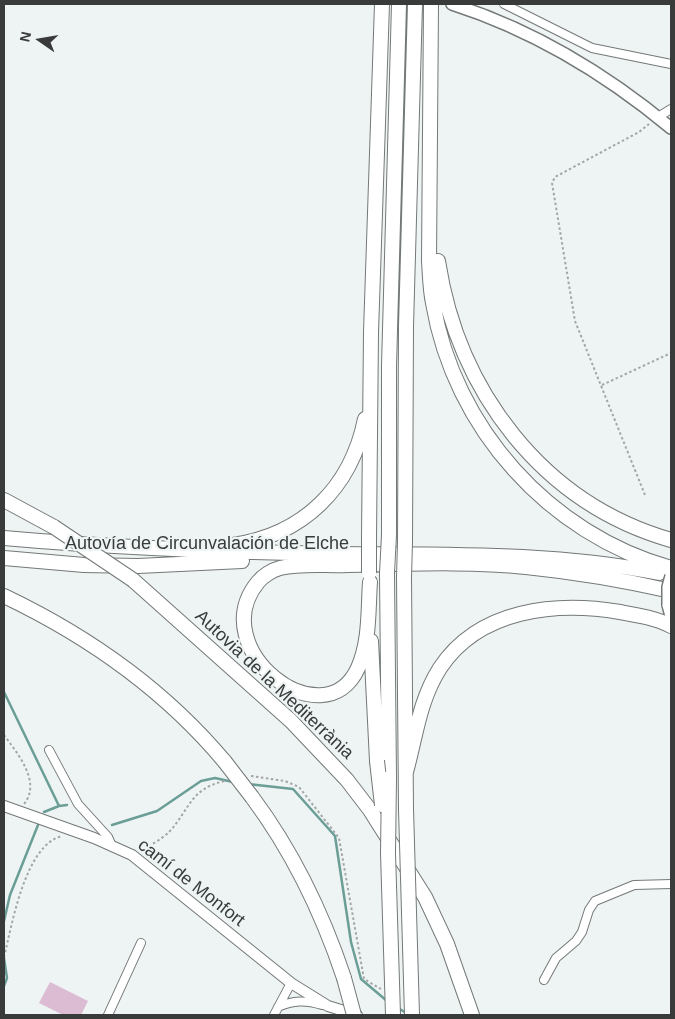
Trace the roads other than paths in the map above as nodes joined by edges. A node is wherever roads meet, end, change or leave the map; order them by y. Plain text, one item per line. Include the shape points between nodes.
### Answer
1 (382, 4) edge
2 (452, 4) edge
3 (504, 4) edge
4 (399, 6) edge
5 (415, 8) edge
6 (431, 10) edge
7 (671, 64) edge
8 (671, 109) edge
9 (658, 117) junction
10 (671, 128) edge
11 (430, 208) junction
12 (370, 396) junction
13 (4, 500) edge
14 (4, 538) edge
15 (671, 540) edge
16 (181, 550) junction
17 (4, 558) edge
18 (671, 568) edge
19 (377, 573) junction
20 (671, 576) edge
21 (671, 591) edge
22 (4, 596) edge
23 (670, 611) edge
24 (671, 626) edge
25 (49, 750) dead end
26 (406, 772) junction
27 (4, 806) edge
28 (112, 846) junction
29 (388, 853) junction
30 (671, 884) edge
31 (141, 943) dead end
32 (544, 980) dead end
33 (290, 983) junction
34 (328, 1006) junction
35 (278, 1008) junction
36 (108, 1015) edge
37 (274, 1015) edge
38 (356, 1015) edge
39 (393, 1015) edge
40 (412, 1015) edge
41 (472, 1015) edge

1 - 12 highway
2 - 9 main road via 509,26 564,53
3 - 7 street via 592,48
4 - 19 highway, bridge via 389,356 389,535
5 - 26 highway, bridge via 406,326
6 - 11 highway
8 - 9 street
9 - 10 main road
11 - 15 highway via 441,282 451,322 467,364 498,416 531,455 570,490 618,519
11 - 18 highway via 432,302 459,384 488,436 532,489 573,523 613,547
12 - 16 highway via 362,434 346,472 329,495 307,516 269,537 252,542
12 - 19 highway, bridge via 369,537
13 - 41 highway, Autovia de la Mediterrània, bridge via 54,527 133,580 291,721 347,780 425,897 447,944
14 - 16 highway, Autovía de Circunvalación de Elche
16 - 20 highway via 525,557 630,567
17 - 19 highway, Autovía de Circunvalación de Elche via 138,566 201,561 325,560
19 - 19 highway via 363,654 348,682 337,690 309,695 281,685 258,662 245,635 243,622 244,607 263,577 278,569 294,566
19 - 21 highway via 524,567 584,574
19 - 29 highway, bridge via 390,778
19 - 29 highway, bridge via 377,761
20 - 23 main road, bridge via 668,587
22 - 38 highway, bridge via 81,636 116,660 202,735 225,762 274,826 297,866 318,908
24 - 26 highway via 629,613 567,608 528,611 488,625 454,651 432,682 421,704
25 - 28 street via 78,804 108,837
26 - 40 highway, bridge
27 - 28 street, camí de Monfort
28 - 33 street, camí de Monfort via 132,855
29 - 39 highway, bridge
30 - 32 street via 634,885 595,901 582,932 556,958
31 - 36 street
33 - 34 street, camí de Monfort
33 - 35 street
34 - 35 street via 310,1001 290,1002
34 - 38 street, camí de Monfort
35 - 37 street

